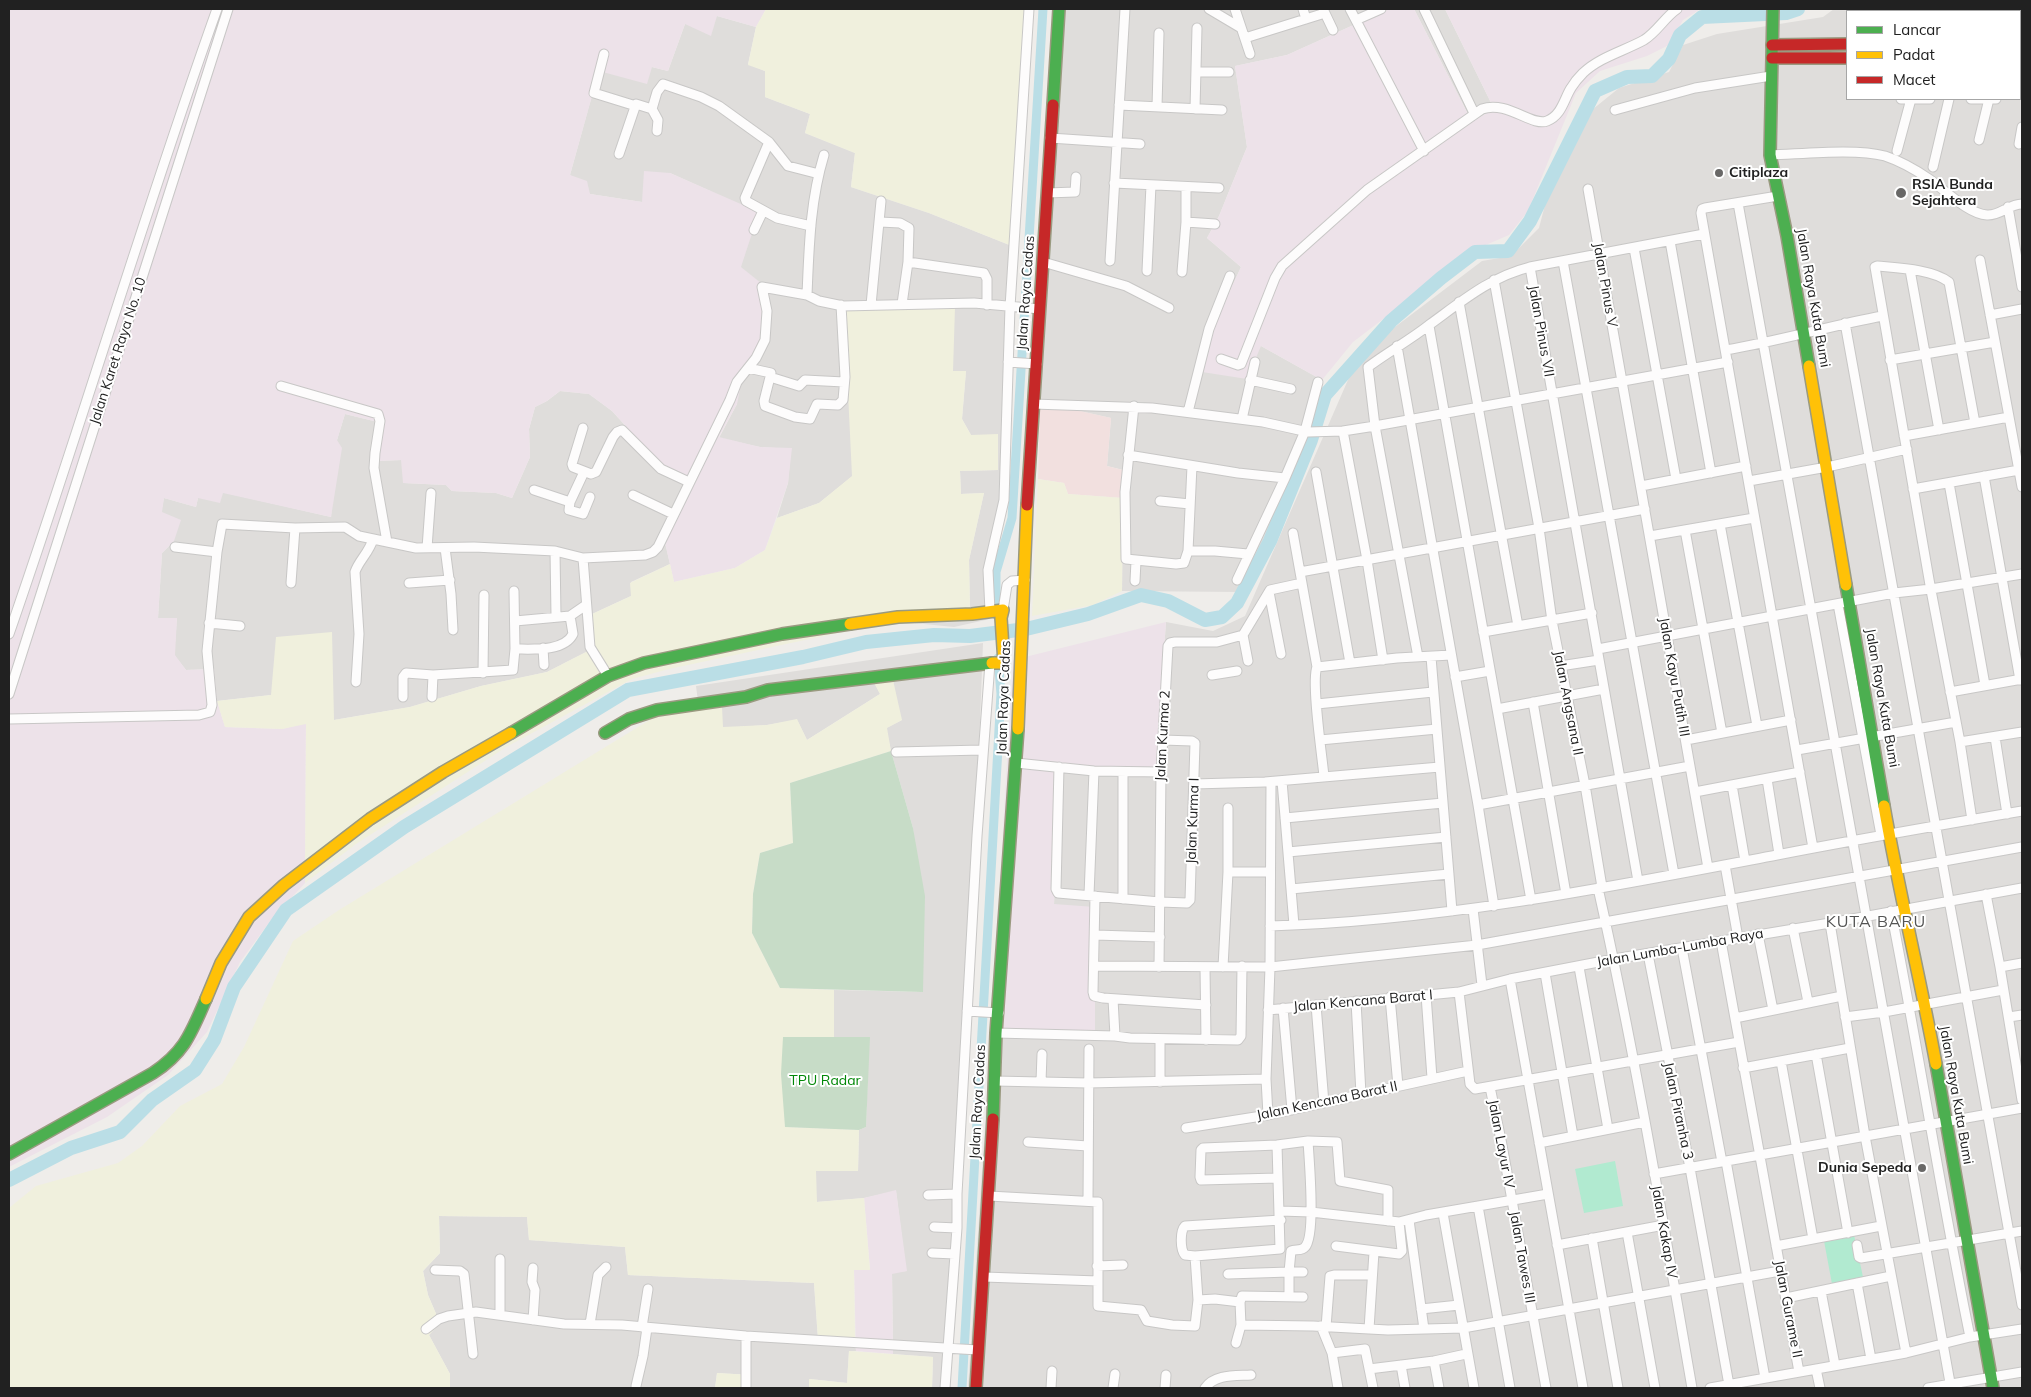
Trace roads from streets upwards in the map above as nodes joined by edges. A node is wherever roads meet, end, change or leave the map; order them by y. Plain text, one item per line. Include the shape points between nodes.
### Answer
1 (217, 9) edge
2 (228, 9) edge
3 (1029, 9) edge
4 (1059, 9) edge
5 (1124, 9) edge
6 (1209, 9) edge
7 (1235, 9) edge
8 (1303, 9) edge
9 (1350, 9) edge
10 (1381, 9) edge
11 (1424, 9) edge
12 (1677, 9) edge
13 (1773, 9) edge
14 (1324, 11) edge
15 (1306, 19) junction
16 (1356, 20) junction
17 (1197, 28) dead end
18 (1241, 28) junction
19 (1333, 30) dead end
20 (1160, 33) dead end
21 (1245, 38) junction
22 (1846, 44) edge
23 (1772, 45) junction
24 (1810, 45) junction
25 (604, 54) dead end
26 (1250, 54) dead end
27 (1772, 58) junction
28 (1810, 58) junction
29 (1846, 58) edge
30 (1196, 72) junction
31 (1229, 72) dead end
32 (1771, 76) junction
33 (1911, 100) edge
34 (1949, 100) edge
35 (1989, 100) edge
36 (1119, 105) junction
37 (636, 106) junction
38 (1157, 107) junction
39 (652, 109) junction
40 (1195, 109) junction
41 (1222, 110) dead end
42 (1615, 110) dead end
43 (1474, 113) junction
44 (2022, 128) edge
45 (657, 131) dead end
46 (1050, 138) junction
47 (1979, 140) dead end
48 (769, 142) junction
49 (1116, 143) junction
50 (1140, 144) dead end
51 (2019, 144) dead end
52 (1424, 151) junction
53 (1897, 151) dead end
54 (619, 154) dead end
55 (824, 155) dead end
56 (1770, 155) junction
57 (1933, 167) dead end
58 (818, 174) junction
59 (1076, 177) dead end
60 (1114, 182) junction
61 (1151, 184) junction
62 (1186, 187) junction
63 (1219, 188) dead end
64 (1588, 189) dead end
65 (1047, 193) junction
66 (1778, 196) junction
67 (881, 201) dead end
68 (1738, 203) junction
69 (2022, 204) edge
70 (2008, 207) junction
71 (762, 211) junction
72 (880, 222) junction
73 (1186, 222) junction
74 (1215, 224) dead end
75 (810, 226) junction
76 (754, 230) dead end
77 (1704, 234) junction
78 (1670, 241) junction
79 (1634, 248) junction
80 (1600, 254) junction
81 (1980, 260) dead end
82 (1110, 261) dead end
83 (1563, 261) junction
84 (908, 262) junction
85 (1043, 262) junction
86 (1530, 267) junction
87 (1910, 270) junction
88 (1147, 271) dead end
89 (1182, 272) dead end
90 (1230, 276) dead end
91 (1494, 280) junction
92 (2022, 287) edge
93 (807, 295) junction
94 (1459, 302) junction
95 (902, 304) junction
96 (841, 305) junction
97 (871, 305) junction
98 (988, 305) junction
99 (1011, 307) junction
100 (1169, 308) dead end
101 (1039, 309) junction
102 (2022, 309) edge
103 (1990, 315) junction
104 (1882, 316) junction
105 (1845, 323) junction
106 (1429, 326) junction
107 (1804, 334) junction
108 (1995, 342) junction
109 (1763, 343) junction
110 (1397, 346) junction
111 (1960, 348) junction
112 (1726, 350) junction
113 (1925, 354) junction
114 (1221, 359) dead end
115 (1890, 360) junction
116 (1009, 362) junction
117 (1255, 362) dead end
118 (1728, 362) junction
119 (1035, 364) junction
120 (748, 368) junction
121 (1693, 369) junction
122 (1657, 375) junction
123 (770, 377) junction
124 (1250, 380) junction
125 (844, 382) junction
126 (1318, 382) dead end
127 (1622, 382) junction
128 (281, 386) dead end
129 (1586, 388) junction
130 (1291, 389) dead end
131 (1552, 394) junction
132 (1517, 400) junction
133 (1033, 404) junction
134 (1134, 406) junction
135 (1479, 408) junction
136 (1188, 412) junction
137 (1444, 413) junction
138 (2010, 417) junction
139 (1242, 419) junction
140 (1409, 420) junction
141 (1975, 423) junction
142 (1375, 426) junction
143 (583, 428) dead end
144 (1939, 430) junction
145 (1306, 431) junction
146 (1343, 431) junction
147 (1904, 436) junction
148 (2018, 444) edge
149 (1906, 449) junction
150 (1128, 455) junction
151 (1870, 458) junction
152 (1192, 466) junction
153 (1746, 466) junction
154 (1827, 467) junction
155 (2019, 470) junction
156 (584, 472) junction
157 (1316, 472) dead end
158 (1711, 473) junction
159 (1787, 475) junction
160 (1984, 476) junction
161 (1285, 478) junction
162 (1676, 479) junction
163 (1748, 481) junction
164 (689, 482) junction
165 (1949, 483) junction
166 (1641, 486) junction
167 (2022, 487) edge
168 (1913, 489) junction
169 (534, 490) dead end
170 (430, 493) dead end
171 (632, 495) dead end
172 (590, 497) dead end
173 (1160, 501) dead end
174 (570, 502) junction
175 (1190, 504) junction
176 (1645, 509) junction
177 (673, 514) junction
178 (1609, 516) junction
179 (1754, 518) junction
180 (1575, 522) junction
181 (1720, 524) junction
182 (295, 528) junction
183 (1539, 528) junction
184 (1685, 530) junction
185 (1292, 533) dead end
186 (1501, 535) junction
187 (1650, 536) junction
188 (373, 539) junction
189 (387, 542) junction
190 (1467, 542) junction
191 (176, 547) dead end
192 (427, 548) junction
193 (445, 548) junction
194 (1432, 548) junction
195 (555, 551) junction
196 (217, 552) junction
197 (1188, 552) junction
198 (1248, 554) junction
199 (1399, 555) junction
200 (583, 558) junction
201 (1367, 560) junction
202 (1136, 561) junction
203 (1334, 566) junction
204 (1300, 572) junction
205 (2022, 574) edge
206 (2002, 577) junction
207 (450, 580) junction
208 (1025, 580) junction
209 (1237, 580) dead end
210 (1136, 581) dead end
211 (1967, 582) junction
212 (409, 583) dead end
213 (1302, 583) junction
214 (291, 584) dead end
215 (1931, 589) junction
216 (514, 590) dead end
217 (1269, 592) junction
218 (1894, 593) junction
219 (484, 595) dead end
220 (1844, 603) junction
221 (586, 605) junction
222 (1811, 610) junction
223 (998, 612) junction
224 (1592, 613) junction
225 (556, 616) junction
226 (570, 616) junction
227 (1773, 617) junction
228 (515, 621) junction
229 (1552, 621) junction
230 (209, 623) junction
231 (1738, 624) junction
232 (240, 626) dead end
233 (1518, 626) junction
234 (453, 630) dead end
235 (1703, 630) junction
236 (1483, 632) junction
237 (9, 634) edge
238 (1243, 634) junction
239 (1668, 637) junction
240 (1632, 643) junction
241 (542, 648) junction
242 (515, 649) junction
243 (1598, 649) junction
244 (1281, 654) dead end
245 (1451, 655) junction
246 (1418, 657) junction
247 (1431, 657) junction
248 (1383, 660) junction
249 (1599, 660) junction
250 (1248, 661) dead end
251 (998, 663) junction
252 (1350, 663) junction
253 (1020, 665) junction
254 (544, 666) dead end
255 (1560, 666) junction
256 (1317, 667) junction
257 (1237, 671) dead end
258 (1490, 671) junction
259 (483, 673) junction
260 (433, 675) junction
261 (1212, 675) dead end
262 (608, 676) junction
263 (1454, 677) junction
264 (2021, 680) edge
265 (356, 682) dead end
266 (1985, 685) junction
267 (1604, 689) junction
268 (1434, 692) junction
269 (1950, 692) junction
270 (9, 694) edge
271 (432, 697) dead end
272 (1566, 697) junction
273 (403, 698) dead end
274 (1533, 702) junction
275 (1317, 704) junction
276 (1497, 709) junction
277 (9, 719) edge
278 (1791, 720) junction
279 (1956, 722) junction
280 (1757, 726) junction
281 (1918, 728) junction
282 (1437, 729) junction
283 (2022, 732) edge
284 (605, 733) dead end
285 (1722, 733) junction
286 (1868, 737) junction
287 (1995, 737) junction
288 (1163, 740) junction
289 (1320, 740) junction
290 (1686, 740) junction
291 (1834, 742) junction
292 (1960, 742) junction
293 (982, 750) junction
294 (1797, 750) junction
295 (896, 752) dead end
296 (1016, 763) junction
297 (1690, 766) junction
298 (1059, 767) junction
299 (1440, 767) junction
300 (1094, 771) junction
301 (1123, 772) junction
302 (1161, 772) junction
303 (1800, 772) junction
304 (1656, 773) junction
305 (1324, 776) junction
306 (1621, 779) junction
307 (1767, 779) junction
308 (1282, 781) junction
309 (1271, 782) junction
310 (1194, 784) junction
311 (1585, 785) junction
312 (1732, 785) junction
313 (1548, 792) junction
314 (1695, 792) junction
315 (1513, 798) junction
316 (1443, 803) junction
317 (1478, 805) junction
318 (1228, 808) dead end
319 (2022, 811) edge
320 (2007, 814) junction
321 (1285, 818) junction
322 (1972, 820) junction
323 (1936, 825) junction
324 (1885, 834) junction
325 (1446, 838) junction
326 (1852, 840) junction
327 (2022, 847) edge
328 (1813, 848) junction
329 (1288, 852) junction
330 (1779, 854) junction
331 (1745, 861) junction
332 (1942, 861) junction
333 (1725, 865) junction
334 (1708, 868) junction
335 (1895, 870) junction
336 (1228, 872) junction
337 (1270, 872) junction
338 (1449, 874) junction
339 (1674, 874) junction
340 (1858, 876) junction
341 (1638, 881) junction
342 (1600, 888) junction
343 (2022, 888) edge
344 (1291, 889) junction
345 (1566, 894) junction
346 (1986, 894) junction
347 (1092, 896) junction
348 (1123, 899) junction
349 (1731, 899) junction
350 (1531, 900) junction
351 (1949, 901) junction
352 (1160, 902) junction
353 (1494, 906) junction
354 (1473, 909) junction
355 (1897, 910) junction
356 (1452, 911) junction
357 (1866, 915) junction
358 (1605, 922) junction
359 (1830, 923) junction
360 (1294, 925) junction
361 (1270, 926) junction
362 (1793, 928) junction
363 (1758, 934) junction
364 (1095, 935) junction
365 (1160, 937) junction
366 (1738, 938) junction
367 (1721, 941) junction
368 (1477, 945) junction
369 (1682, 948) junction
370 (1648, 954) junction
371 (1614, 959) junction
372 (2022, 963) edge
373 (1094, 966) junction
374 (1242, 966) junction
375 (1159, 967) junction
376 (1205, 967) junction
377 (1223, 967) junction
378 (1270, 967) junction
379 (1579, 967) junction
380 (2000, 967) junction
381 (1545, 973) junction
382 (1510, 979) junction
383 (1482, 985) junction
384 (2003, 990) junction
385 (1459, 992) junction
386 (1426, 994) junction
387 (1842, 996) junction
388 (1966, 996) junction
389 (1390, 997) junction
390 (1113, 998) junction
391 (1356, 1001) junction
392 (1808, 1002) junction
393 (1925, 1004) junction
394 (1206, 1005) junction
395 (1316, 1005) junction
396 (1910, 1006) junction
397 (1283, 1008) junction
398 (1268, 1010) junction
399 (1773, 1010) junction
400 (969, 1011) junction
401 (1884, 1012) junction
402 (996, 1013) junction
403 (2022, 1015) edge
404 (1845, 1017) junction
405 (2009, 1017) junction
406 (1735, 1018) junction
407 (996, 1032) junction
408 (1115, 1036) junction
409 (1160, 1038) junction
410 (1206, 1040) junction
411 (1738, 1042) junction
412 (1850, 1048) junction
413 (1089, 1049) dead end
414 (1699, 1049) junction
415 (1042, 1054) dead end
416 (1816, 1054) junction
417 (1666, 1055) junction
418 (1633, 1061) junction
419 (1781, 1061) junction
420 (1597, 1067) junction
421 (1743, 1068) junction
422 (1468, 1071) junction
423 (1562, 1074) junction
424 (1432, 1078) junction
425 (1266, 1079) junction
426 (1527, 1080) junction
427 (996, 1081) junction
428 (1041, 1082) junction
429 (1160, 1082) junction
430 (1088, 1083) junction
431 (1398, 1086) junction
432 (1490, 1087) junction
433 (1361, 1094) junction
434 (2022, 1100) edge
435 (1324, 1102) junction
436 (2022, 1108) edge
437 (1292, 1110) junction
438 (1987, 1114) junction
439 (1268, 1115) junction
440 (1645, 1122) junction
441 (1946, 1122) junction
442 (1931, 1124) junction
443 (1186, 1128) dead end
444 (1608, 1129) junction
445 (1904, 1129) junction
446 (1573, 1136) junction
447 (1865, 1136) junction
448 (1308, 1141) junction
449 (1028, 1142) dead end
450 (1832, 1142) junction
451 (1539, 1143) junction
452 (1277, 1145) junction
453 (1088, 1146) junction
454 (1797, 1148) junction
455 (9, 1154) edge
456 (1759, 1155) junction
457 (1724, 1162) junction
458 (1690, 1168) junction
459 (1654, 1174) junction
460 (1278, 1178) junction
461 (957, 1194) junction
462 (1548, 1194) junction
463 (928, 1195) dead end
464 (989, 1196) junction
465 (1512, 1200) junction
466 (1088, 1201) junction
467 (1478, 1206) junction
468 (1311, 1212) junction
469 (1443, 1213) junction
470 (1280, 1216) junction
471 (1388, 1221) junction
472 (1404, 1221) junction
473 (1664, 1225) junction
474 (1881, 1226) junction
475 (934, 1227) dead end
476 (957, 1228) junction
477 (2022, 1230) edge
478 (1627, 1232) junction
479 (1848, 1233) junction
480 (2009, 1233) junction
481 (1592, 1238) junction
482 (1813, 1239) junction
483 (1966, 1239) junction
484 (1951, 1243) junction
485 (1557, 1244) junction
486 (1857, 1245) dead end
487 (1336, 1246) dead end
488 (1776, 1246) junction
489 (1926, 1247) junction
490 (1374, 1252) junction
491 (932, 1253) dead end
492 (955, 1254) junction
493 (1888, 1255) junction
494 (1195, 1256) junction
495 (500, 1259) dead end
496 (1123, 1265) dead end
497 (606, 1266) dead end
498 (1097, 1266) junction
499 (532, 1268) dead end
500 (435, 1270) dead end
501 (1780, 1271) junction
502 (1288, 1272) junction
503 (1303, 1272) dead end
504 (1228, 1274) dead end
505 (1371, 1275) junction
506 (1892, 1276) junction
507 (1746, 1277) junction
508 (984, 1278) junction
509 (1098, 1281) junction
510 (1711, 1283) junction
511 (1856, 1284) junction
512 (648, 1289) dead end
513 (1675, 1290) junction
514 (1821, 1291) junction
515 (1290, 1296) junction
516 (1638, 1296) junction
517 (1303, 1297) dead end
518 (1786, 1298) junction
519 (1198, 1300) junction
520 (1240, 1302) junction
521 (1603, 1302) junction
522 (1459, 1304) junction
523 (2022, 1305) edge
524 (1421, 1309) junction
525 (1568, 1309) junction
526 (468, 1312) junction
527 (500, 1315) junction
528 (1532, 1315) junction
529 (533, 1320) junction
530 (1498, 1321) junction
531 (590, 1324) junction
532 (1241, 1325) junction
533 (1324, 1326) junction
534 (645, 1328) junction
535 (1463, 1328) junction
536 (426, 1329) dead end
537 (1424, 1329) junction
538 (2022, 1329) edge
539 (1369, 1330) junction
540 (1984, 1335) junction
541 (746, 1336) junction
542 (1970, 1337) junction
543 (1236, 1343) dead end
544 (1944, 1344) junction
545 (948, 1348) junction
546 (977, 1350) junction
547 (1332, 1353) junction
548 (1906, 1353) junction
549 (473, 1354) dead end
550 (1466, 1354) junction
551 (1871, 1359) junction
552 (1434, 1361) junction
553 (1401, 1365) junction
554 (1835, 1365) junction
555 (1369, 1368) junction
556 (1816, 1369) junction
557 (1052, 1371) dead end
558 (1799, 1372) junction
559 (2022, 1372) edge
560 (1115, 1374) dead end
561 (1166, 1375) dead end
562 (1250, 1375) dead end
563 (1764, 1378) junction
564 (1992, 1383) edge
565 (1729, 1385) junction
566 (636, 1386) dead end
567 (1951, 1386) edge
568 (746, 1388) edge
569 (945, 1388) edge
570 (976, 1388) edge
571 (1051, 1388) edge
572 (1113, 1388) edge
573 (1164, 1388) edge
574 (1205, 1388) edge
575 (1338, 1388) edge
576 (1372, 1388) edge
577 (1405, 1388) edge
578 (1439, 1388) edge
579 (1474, 1388) edge
580 (1510, 1388) edge
581 (1546, 1388) edge
582 (1583, 1388) edge
583 (1618, 1388) edge
584 (1656, 1388) edge
585 (1692, 1388) edge
586 (1710, 1388) edge
587 (1820, 1388) edge
588 (1928, 1388) edge

1 - 237 street, Jalan Karet Raya No. 10
2 - 270 street, Jalan Karet Raya No. 10
3 - 99 street
4 - 46 street, Jalan Raya Cadas
5 - 36 street
6 - 18 street
7 - 18 street
8 - 15 street
9 - 16 street
10 - 16 street
11 - 43 street
12 - 43 street via 1646,39 1584,72 1549,120 1542,122 1496,106
13 - 23 street, Jalan Raya Kuta Bumi
14 - 15 street
14 - 19 street
15 - 21 street
16 - 52 street
17 - 30 street
18 - 21 street
20 - 38 street
21 - 26 street
22 - 24 street
23 - 24 street
23 - 27 street, Jalan Raya Kuta Bumi
24 - 28 street
25 - 37 street via 594,93
27 - 28 street
27 - 32 street, Jalan Raya Kuta Bumi
28 - 29 street
30 - 31 street
30 - 40 street
32 - 42 street via 1695,88
32 - 56 street, Jalan Raya Kuta Bumi
33 - 53 street
34 - 57 street
35 - 47 street
36 - 38 street
36 - 49 street
37 - 39 street
37 - 54 street
38 - 40 street
39 - 45 street via 658,120
39 - 48 street via 660,85 683,90 718,106
40 - 41 street
43 - 52 street
44 - 51 street
46 - 49 street
46 - 65 street, Jalan Raya Cadas
48 - 58 street via 788,166
48 - 71 street via 745,198
49 - 50 street
49 - 60 street
52 - 114 street via 1348,206 1282,266 1241,364
55 - 58 street
56 - 66 street, Jalan Raya Kuta Bumi
56 - 70 street via 1862,153 1883,156 1930,179 1984,215 1998,214
58 - 75 street
59 - 65 street via 1075,192
60 - 61 street
60 - 82 street
61 - 62 street
61 - 88 street
62 - 63 street
62 - 73 street
64 - 80 street, Jalan Pinus V
65 - 85 street, Jalan Raya Cadas
66 - 68 street
66 - 107 street, Jalan Raya Kuta Bumi
67 - 72 street
68 - 77 street via 1702,209
68 - 109 street
69 - 70 street
70 - 92 street
71 - 75 street
71 - 76 street
72 - 84 street via 909,227
72 - 97 street
73 - 74 street
73 - 89 street
75 - 93 street
77 - 78 street
77 - 112 street
78 - 79 street
78 - 121 street
79 - 80 street
79 - 122 street
80 - 83 street
80 - 127 street, Jalan Pinus V
81 - 103 street
83 - 86 street
83 - 129 street
84 - 95 street
84 - 98 street via 984,273
85 - 100 street via 1126,286
85 - 101 street, Jalan Raya Cadas
86 - 91 street
86 - 131 street, Jalan Pinus VII
87 - 104 street via 1875,267
87 - 111 street via 1950,282
87 - 113 street
90 - 136 street via 1209,328
91 - 94 street
91 - 132 street, Jalan Angsana II
93 - 96 street
93 - 120 street via 762,287 767,316 765,340
94 - 106 street
94 - 135 street
95 - 97 street
95 - 98 street
96 - 97 street
96 - 125 street
98 - 99 street
99 - 101 street
99 - 116 street
101 - 119 street, Jalan Raya Cadas
102 - 103 street
103 - 108 street
104 - 105 street
104 - 115 street
105 - 107 street
105 - 151 street
106 - 110 street
106 - 137 street
107 - 109 street
107 - 154 street, Jalan Raya Kuta Bumi
108 - 111 street
108 - 138 street
109 - 112 street
109 - 159 street
110 - 140 street
110 - 142 street via 1367,368
111 - 113 street
111 - 141 street
112 - 118 street
113 - 115 street
113 - 144 street
115 - 147 street
116 - 119 street
116 - 223 street via 1004,500 988,570
117 - 124 street
118 - 121 street
118 - 153 street
119 - 133 street, Jalan Raya Cadas
120 - 123 street via 771,373
120 - 164 street via 737,382
121 - 122 street
121 - 158 street
122 - 127 street
122 - 162 street
123 - 125 street via 800,386 805,380
123 - 125 street via 765,406 810,419 817,404 842,403
124 - 130 street
124 - 139 street
126 - 145 street
127 - 129 street
127 - 166 street, Jalan Pinus V
128 - 189 street via 378,414 380,421 374,468
129 - 131 street
129 - 178 street
131 - 132 street
131 - 180 street, Jalan Pinus VII
132 - 135 street
132 - 183 street, Jalan Angsana II
133 - 134 street
133 - 208 street, Jalan Raya Cadas via 1024,542
134 - 136 street
134 - 150 street
135 - 137 street
135 - 186 street
136 - 139 street
137 - 140 street
137 - 190 street
138 - 141 street
138 - 148 street
139 - 145 street
140 - 142 street
140 - 194 street
141 - 144 street
142 - 146 street
142 - 199 street
143 - 156 street via 572,466
144 - 147 street
145 - 146 street
145 - 161 street
146 - 201 street
147 - 149 street
148 - 155 street
149 - 151 street
149 - 168 street
150 - 152 street
150 - 202 street via 1125,558
151 - 154 street
151 - 218 street
152 - 161 street
152 - 175 street
153 - 158 street
153 - 163 street
154 - 159 street
154 - 220 street, Jalan Raya Kuta Bumi
155 - 160 street
155 - 167 street
156 - 164 street via 596,472 613,438 622,430 661,469
156 - 174 street
157 - 203 street
158 - 162 street
159 - 163 street
159 - 222 street
160 - 165 street
160 - 206 street
161 - 198 street
162 - 166 street
163 - 179 street
164 - 177 street
165 - 168 street
165 - 211 street
166 - 176 street, Jalan Kayu Putih III
168 - 215 street
169 - 174 street
170 - 192 street
171 - 177 street
172 - 174 street via 583,514 568,510
173 - 175 street
175 - 197 street
176 - 178 street
176 - 187 street, Jalan Kayu Putih III
177 - 200 street via 653,552
178 - 180 street
178 - 240 street
179 - 181 street
179 - 227 street
180 - 183 street
180 - 224 street, Jalan Pinus VII
181 - 184 street
181 - 231 street
182 - 188 street via 345,527 359,536
182 - 196 street via 222,524
182 - 214 street
183 - 186 street
183 - 229 street, Jalan Angsana II
184 - 187 street
184 - 235 street
185 - 204 street
186 - 190 street
186 - 233 street
187 - 239 street, Jalan Kayu Putih III
188 - 189 street
188 - 265 street via 355,572 359,634
189 - 192 street
190 - 194 street
190 - 236 street
191 - 196 street
192 - 193 street
193 - 195 street
193 - 207 street
194 - 199 street
194 - 245 street
195 - 200 street
195 - 225 street
196 - 230 street
197 - 198 street
197 - 202 street via 1181,564
198 - 209 street
199 - 201 street
199 - 246 street
200 - 221 street
201 - 203 street
201 - 248 street
202 - 210 street
203 - 204 street
203 - 252 street
204 - 213 street
205 - 206 street
206 - 211 street
206 - 264 street
207 - 212 street
207 - 234 street
208 - 223 street via 1009,583
208 - 253 street, Jalan Raya Cadas
211 - 215 street
211 - 266 street
213 - 217 street
213 - 256 street
215 - 218 street
215 - 269 street
216 - 228 street
217 - 238 street
217 - 244 street
218 - 220 street
218 - 281 street
219 - 259 street
220 - 222 street
220 - 286 street, Jalan Raya Kuta Bumi
221 - 226 street
221 - 262 street via 590,647
222 - 227 street
222 - 291 street
223 - 251 street via 1003,651
223 - 262 street via 898,617 782,634 644,663
224 - 229 street
224 - 243 street, Jalan Pinus VII
225 - 226 street
225 - 228 street
226 - 241 street via 573,634 570,639 566,643
227 - 231 street
227 - 278 street
228 - 242 street
229 - 233 street
229 - 255 street, Jalan Angsana II
230 - 232 street
230 - 277 street via 206,651 212,705 206,714
231 - 235 street
231 - 280 street
233 - 236 street
235 - 239 street
235 - 285 street
236 - 258 street
238 - 250 street
238 - 288 street, Jalan Kurma 2 via 1216,642 1170,643
239 - 240 street
239 - 290 street, Jalan Kayu Putih III
240 - 243 street
240 - 304 street
241 - 242 street
241 - 254 street
242 - 259 street via 513,670
243 - 249 street, Jalan Pinus VII
245 - 247 street
245 - 263 street
246 - 247 street
246 - 248 street
247 - 268 street
248 - 252 street
249 - 255 street
249 - 267 street, Jalan Pinus VII
251 - 253 street
251 - 284 street via 772,689 746,697 658,710 629,719
251 - 293 street
252 - 256 street
253 - 296 street, Jalan Raya Cadas
255 - 272 street, Jalan Angsana II
256 - 275 street
257 - 261 street
258 - 263 street
258 - 276 street
259 - 260 street
260 - 271 street
260 - 273 street via 403,675
262 - 455 street via 427,782 370,819 284,885 249,918 221,963 190,1036 171,1060
263 - 317 street
264 - 266 street
266 - 269 street
267 - 272 street
267 - 306 street, Jalan Pinus VII
268 - 275 street
268 - 282 street
269 - 279 street
272 - 274 street
272 - 311 street, Jalan Angsana II
274 - 276 street
274 - 313 street
275 - 289 street
276 - 315 street
278 - 280 street
278 - 294 street
279 - 281 street
279 - 292 street
280 - 285 street
281 - 286 street
281 - 323 street
282 - 289 street
282 - 299 street
283 - 287 street
285 - 290 street
286 - 291 street
286 - 324 street, Jalan Raya Kuta Bumi
287 - 292 street
287 - 320 street
288 - 302 street, Jalan Kurma 2
288 - 310 street, Jalan Kurma I via 1194,742
289 - 305 street
290 - 297 street, Jalan Kayu Putih III
291 - 294 street
291 - 326 street
292 - 322 street
293 - 295 street
293 - 400 street
294 - 303 street
296 - 298 street
296 - 402 street, Jalan Raya Cadas
297 - 304 street
297 - 314 street, Jalan Kayu Putih III
298 - 300 street
298 - 347 street via 1056,889 1061,894
299 - 305 street
299 - 316 street
300 - 301 street
300 - 347 street
301 - 302 street
301 - 348 street
302 - 352 street, Jalan Kurma 2
303 - 307 street
303 - 328 street
304 - 306 street
304 - 339 street
305 - 308 street
306 - 311 street
306 - 341 street, Jalan Pinus VII
307 - 312 street
307 - 330 street
308 - 309 street
308 - 321 street
309 - 310 street
309 - 337 street
310 - 352 street, Jalan Kurma I via 1190,900 1187,903
311 - 313 street
311 - 342 street, Jalan Angsana II
312 - 314 street
312 - 331 street
313 - 315 street
313 - 345 street
314 - 334 street, Jalan Kayu Putih III
315 - 317 street
315 - 350 street
316 - 321 street
316 - 325 street
317 - 353 street
318 - 336 street
319 - 320 street
320 - 322 street
321 - 329 street
322 - 323 street
323 - 324 street
323 - 332 street
324 - 326 street
324 - 335 street, Jalan Raya Kuta Bumi
325 - 329 street
325 - 338 street
326 - 328 street
326 - 340 street
327 - 332 street
328 - 330 street
329 - 344 street
330 - 331 street
331 - 333 street
332 - 335 street
332 - 351 street
333 - 334 street
333 - 349 street
334 - 339 street
335 - 340 street
335 - 355 street, Jalan Raya Kuta Bumi
336 - 337 street
336 - 377 street
337 - 361 street
338 - 344 street
338 - 356 street
339 - 341 street
340 - 349 street
340 - 357 street
341 - 342 street
342 - 345 street
342 - 358 street, Jalan Angsana II
343 - 346 street, Jalan Lumba-Lumba Raya
344 - 360 street
345 - 350 street
346 - 351 street, Jalan Lumba-Lumba Raya
346 - 380 street
347 - 348 street
347 - 364 street
348 - 352 street
349 - 358 street
349 - 366 street
350 - 353 street
351 - 355 street, Jalan Lumba-Lumba Raya
351 - 388 street
352 - 365 street, Jalan Kurma 2
353 - 354 street
354 - 356 street
354 - 368 street
355 - 357 street, Jalan Lumba-Lumba Raya
355 - 393 street, Jalan Raya Kuta Bumi
355 - 396 street
356 - 360 street
357 - 359 street, Jalan Lumba-Lumba Raya
357 - 401 street
358 - 368 street
358 - 371 street, Jalan Angsana II
359 - 362 street, Jalan Lumba-Lumba Raya
359 - 387 street
360 - 361 street
361 - 378 street
362 - 363 street, Jalan Lumba-Lumba Raya
362 - 392 street
363 - 366 street, Jalan Lumba-Lumba Raya
363 - 399 street
364 - 365 street
364 - 373 street
365 - 375 street, Jalan Kurma 2
366 - 367 street, Jalan Lumba-Lumba Raya
367 - 369 street, Jalan Lumba-Lumba Raya
367 - 406 street, Jalan Gurame II
368 - 378 street
368 - 383 street
369 - 370 street, Jalan Lumba-Lumba Raya
369 - 414 street
370 - 371 street, Jalan Lumba-Lumba Raya
370 - 417 street, Jalan Piranha 3
371 - 379 street, Jalan Lumba-Lumba Raya
371 - 418 street, Jalan Kakap IV
372 - 380 street
373 - 375 street
373 - 390 street via 1094,996
374 - 377 street
374 - 378 street
374 - 410 street via 1240,1039
375 - 376 street
376 - 377 street
376 - 394 street
378 - 398 street
379 - 381 street, Jalan Lumba-Lumba Raya
379 - 420 street
380 - 384 street
381 - 382 street, Jalan Lumba-Lumba Raya
381 - 423 street
382 - 383 street, Jalan Lumba-Lumba Raya
382 - 426 street
383 - 385 street, Jalan Lumba-Lumba Raya
384 - 388 street
384 - 405 street
385 - 386 street, Jalan Kencana Barat I
385 - 422 street
386 - 389 street, Jalan Kencana Barat I
386 - 424 street
387 - 392 street
387 - 404 street
388 - 393 street
388 - 438 street
389 - 391 street, Jalan Kencana Barat I
389 - 431 street
390 - 394 street
390 - 408 street
391 - 395 street, Jalan Kencana Barat I
391 - 433 street
392 - 399 street
393 - 396 street
393 - 441 street, Jalan Raya Kuta Bumi
394 - 410 street
395 - 397 street, Jalan Kencana Barat I
395 - 435 street
396 - 401 street
396 - 442 street
397 - 398 street, Jalan Kencana Barat I
397 - 437 street
398 - 425 street
399 - 406 street
400 - 402 street
400 - 461 street
401 - 404 street
401 - 445 street
402 - 407 street, Jalan Raya Cadas
403 - 405 street
404 - 412 street
405 - 434 street
406 - 411 street, Jalan Gurame II
407 - 408 street
407 - 427 street, Jalan Raya Cadas
408 - 409 street
409 - 410 street
409 - 429 street
411 - 414 street
411 - 421 street, Jalan Gurame II
412 - 416 street
412 - 447 street
413 - 430 street
414 - 417 street
414 - 457 street
415 - 428 street
416 - 419 street
416 - 450 street
417 - 418 street
417 - 458 street, Jalan Piranha 3
418 - 420 street
418 - 440 street, Jalan Kakap IV
419 - 421 street
419 - 454 street
420 - 423 street
420 - 444 street
421 - 456 street, Jalan Gurame II
422 - 424 street, Jalan Kencana Barat II
422 - 432 street via 1472,1088
423 - 426 street
423 - 446 street
424 - 431 street, Jalan Kencana Barat II
425 - 429 street
425 - 439 street
426 - 432 street
426 - 451 street
427 - 428 street
427 - 464 street, Jalan Raya Cadas
428 - 430 street
429 - 430 street
430 - 453 street
431 - 433 street, Jalan Kencana Barat II
432 - 465 street, Jalan Layur IV
433 - 435 street, Jalan Kencana Barat II
435 - 437 street, Jalan Kencana Barat II
436 - 438 street
437 - 439 street, Jalan Kencana Barat II
438 - 441 street
438 - 480 street
439 - 443 street, Jalan Kencana Barat II
440 - 444 street
440 - 459 street, Jalan Kakap IV
441 - 442 street
441 - 483 street, Jalan Raya Kuta Bumi
442 - 445 street
442 - 484 street
444 - 446 street
445 - 447 street
445 - 489 street
446 - 451 street
447 - 450 street
447 - 474 street
448 - 452 street
448 - 468 street
448 - 471 street via 1337,1142 1342,1183 1388,1190
449 - 453 street
450 - 454 street
450 - 479 street
451 - 462 street
452 - 460 street
452 - 460 street via 1204,1148 1200,1154 1201,1180
453 - 466 street
454 - 456 street
454 - 482 street
456 - 457 street
456 - 488 street, Jalan Gurame II
457 - 458 street
457 - 507 street
458 - 459 street
458 - 510 street, Jalan Piranha 3
459 - 473 street, Jalan Kakap IV
460 - 470 street
461 - 463 street
461 - 476 street
462 - 465 street
462 - 485 street
464 - 466 street
464 - 508 street, Jalan Raya Cadas
465 - 467 street
465 - 528 street, Jalan Tawes III
466 - 498 street via 1098,1203
467 - 469 street
467 - 530 street
468 - 470 street
468 - 471 street
468 - 502 street via 1308,1243 1302,1250 1291,1251
469 - 472 street
469 - 522 street
470 - 494 street via 1281,1246 1278,1250
470 - 494 street via 1185,1226 1182,1230 1182,1251 1185,1255
471 - 472 street
472 - 490 street via 1402,1251 1396,1255
472 - 524 street
473 - 478 street
473 - 513 street, Jalan Kakap IV
474 - 479 street
474 - 493 street
475 - 476 street
476 - 492 street
477 - 480 street
478 - 481 street
478 - 516 street
479 - 482 street
480 - 483 street
480 - 523 street
481 - 485 street
481 - 521 street
482 - 488 street
483 - 484 street
483 - 540 street, Jalan Raya Kuta Bumi
484 - 489 street
484 - 542 street
485 - 525 street
486 - 493 street via 1861,1258
487 - 490 street
488 - 501 street, Jalan Gurame II
489 - 493 street
489 - 544 street
490 - 505 street
491 - 492 street
492 - 545 street
493 - 506 street
494 - 519 street
495 - 527 street
496 - 498 street
497 - 531 street via 598,1275
498 - 509 street
499 - 529 street via 535,1290
500 - 526 street via 463,1272
501 - 507 street
501 - 518 street, Jalan Gurame II
502 - 503 street
502 - 504 street
502 - 515 street
505 - 533 street via 1330,1276
505 - 539 street
506 - 511 street
506 - 548 street
507 - 510 street
507 - 563 street
508 - 509 street
508 - 546 street, Jalan Raya Cadas
509 - 519 street via 1098,1306 1141,1310 1147,1321 1193,1326
510 - 513 street
510 - 565 street, Jalan Piranha 3
511 - 514 street
511 - 551 street
512 - 534 street
513 - 516 street
513 - 585 street, Jalan Kakap IV
514 - 518 street
514 - 554 street
515 - 517 street
515 - 520 street via 1242,1296
516 - 521 street
516 - 584 street
518 - 558 street, Jalan Gurame II
519 - 520 street
520 - 532 street
521 - 525 street
521 - 583 street
522 - 524 street
522 - 535 street
524 - 537 street
525 - 528 street
525 - 582 street
526 - 527 street
526 - 536 street via 448,1316
526 - 549 street
527 - 529 street
528 - 530 street
528 - 581 street, Jalan Tawes III
529 - 531 street
530 - 535 street
530 - 580 street
531 - 534 street
532 - 533 street
532 - 543 street
533 - 539 street
533 - 547 street
534 - 541 street
534 - 566 street
535 - 537 street
535 - 550 street
537 - 539 street
538 - 540 street
540 - 542 street
540 - 564 street, Jalan Raya Kuta Bumi
541 - 545 street
541 - 568 street
542 - 544 street
544 - 548 street
544 - 567 street
545 - 546 street
545 - 569 street
546 - 570 street, Jalan Raya Cadas
547 - 555 street via 1364,1349
547 - 575 street
548 - 551 street
550 - 552 street
550 - 579 street
551 - 554 street
552 - 553 street
552 - 578 street
553 - 555 street
553 - 577 street
554 - 556 street
555 - 576 street
556 - 558 street
556 - 587 street
557 - 571 street
558 - 563 street
559 - 564 street
560 - 572 street
561 - 573 street
562 - 574 street via 1218,1379
563 - 565 street
564 - 567 street
565 - 586 street
567 - 588 street

